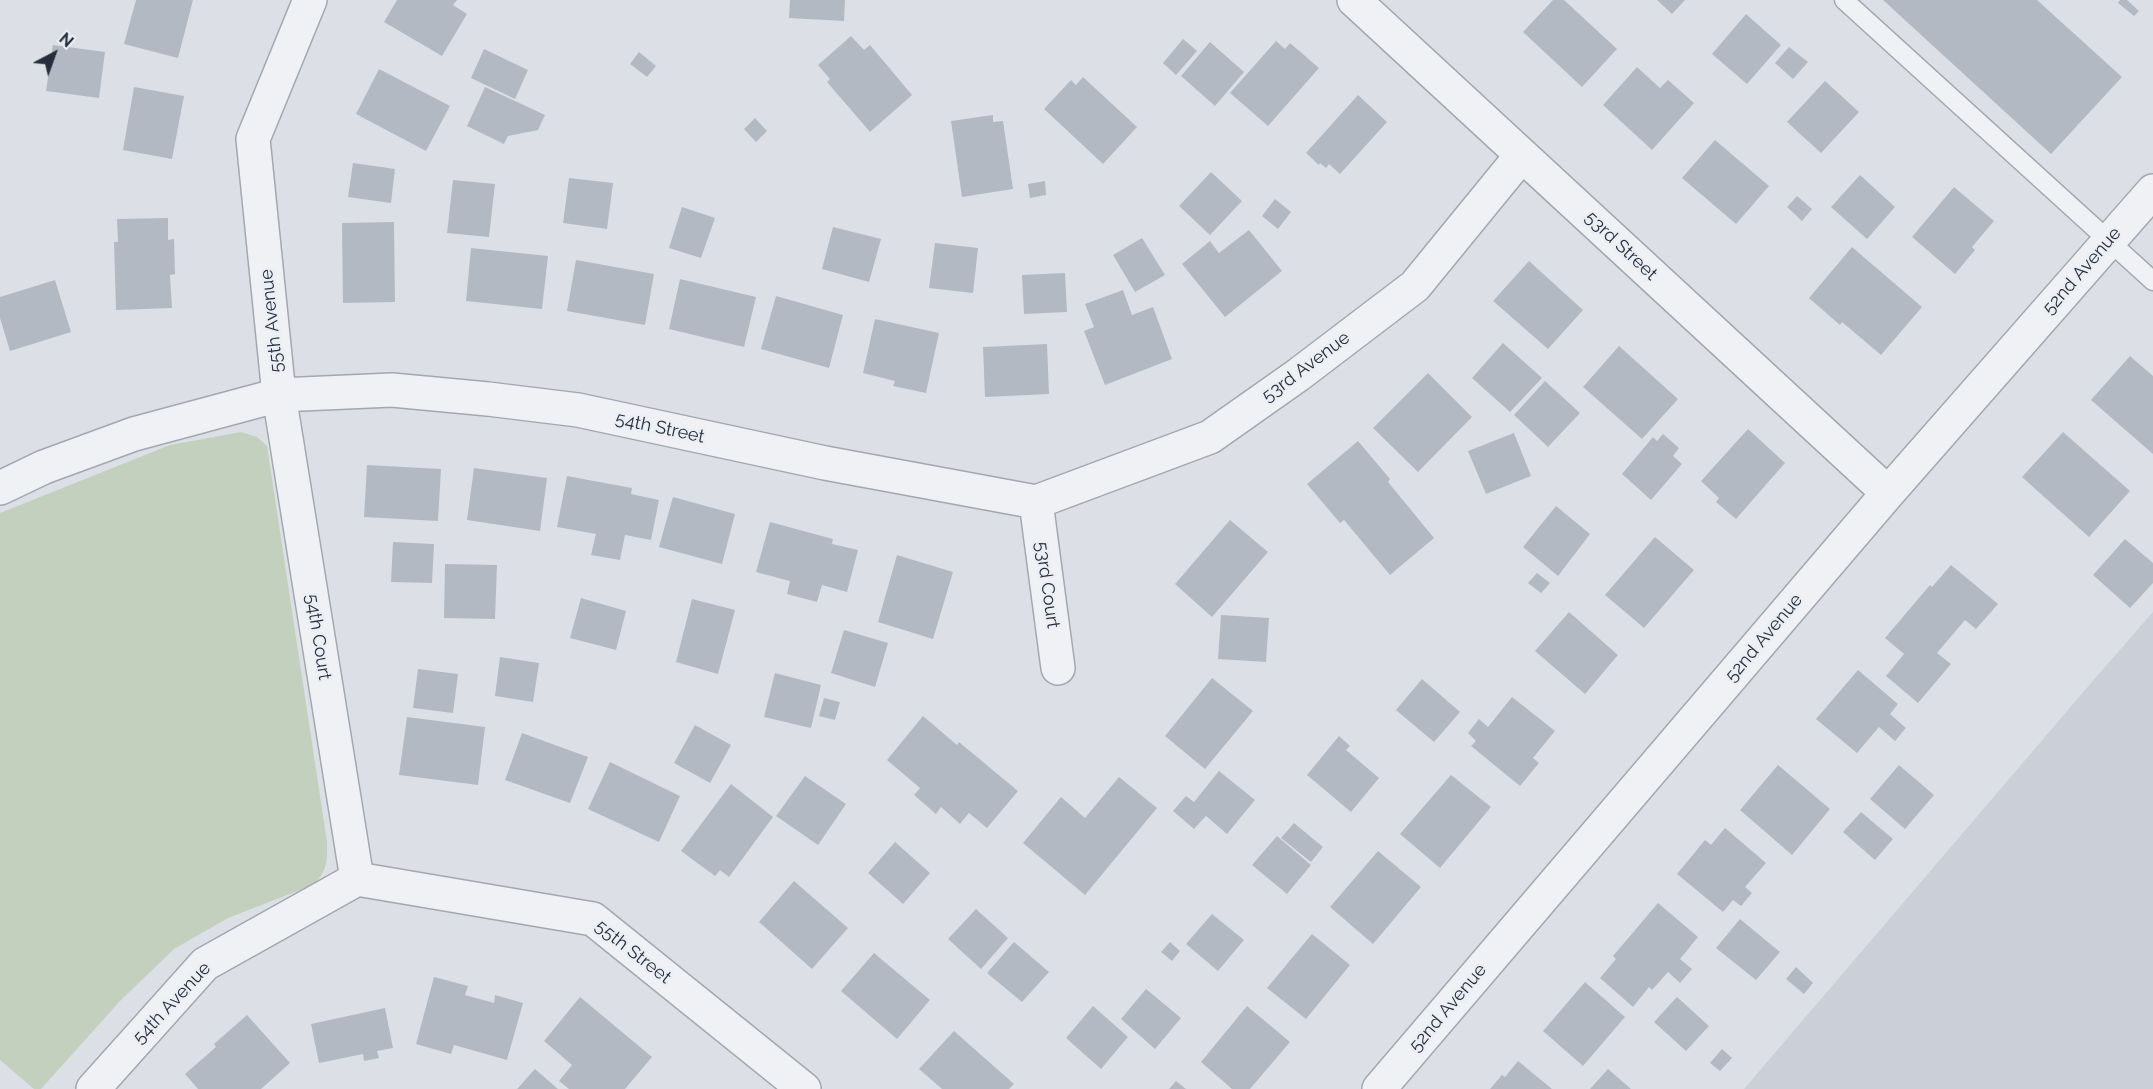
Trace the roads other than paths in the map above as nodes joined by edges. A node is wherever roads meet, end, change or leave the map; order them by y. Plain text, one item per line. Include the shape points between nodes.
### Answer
1 (310, 0) edge
2 (1354, 0) edge
3 (1844, 0) edge
4 (1522, 155) junction
5 (2153, 191) edge
6 (2109, 241) junction
7 (2153, 281) edge
8 (279, 395) junction
9 (0, 488) edge
10 (1888, 493) junction
11 (1036, 502) junction
12 (1058, 668) dead end
13 (357, 879) junction
14 (782, 1082) edge
15 (93, 1089) edge
16 (1379, 1089) edge

1 - 8 street, 55th Avenue via 253,140
2 - 4 street, 53rd Street
3 - 6 lane
4 - 10 street, 53rd Street
4 - 11 street, 53rd Avenue via 1415,286 1210,437
5 - 6 street, 52nd Avenue
6 - 7 lane
6 - 10 street, 52nd Avenue
8 - 9 street, 55th Avenue via 134,434 44,467
8 - 11 street, 54th Street via 393,390 578,410 825,463
8 - 13 street, 54th Court
10 - 16 street, 52nd Avenue
11 - 12 street, 53rd Court
13 - 14 street, 55th Street via 593,920
13 - 15 street, 54th Avenue via 205,964

